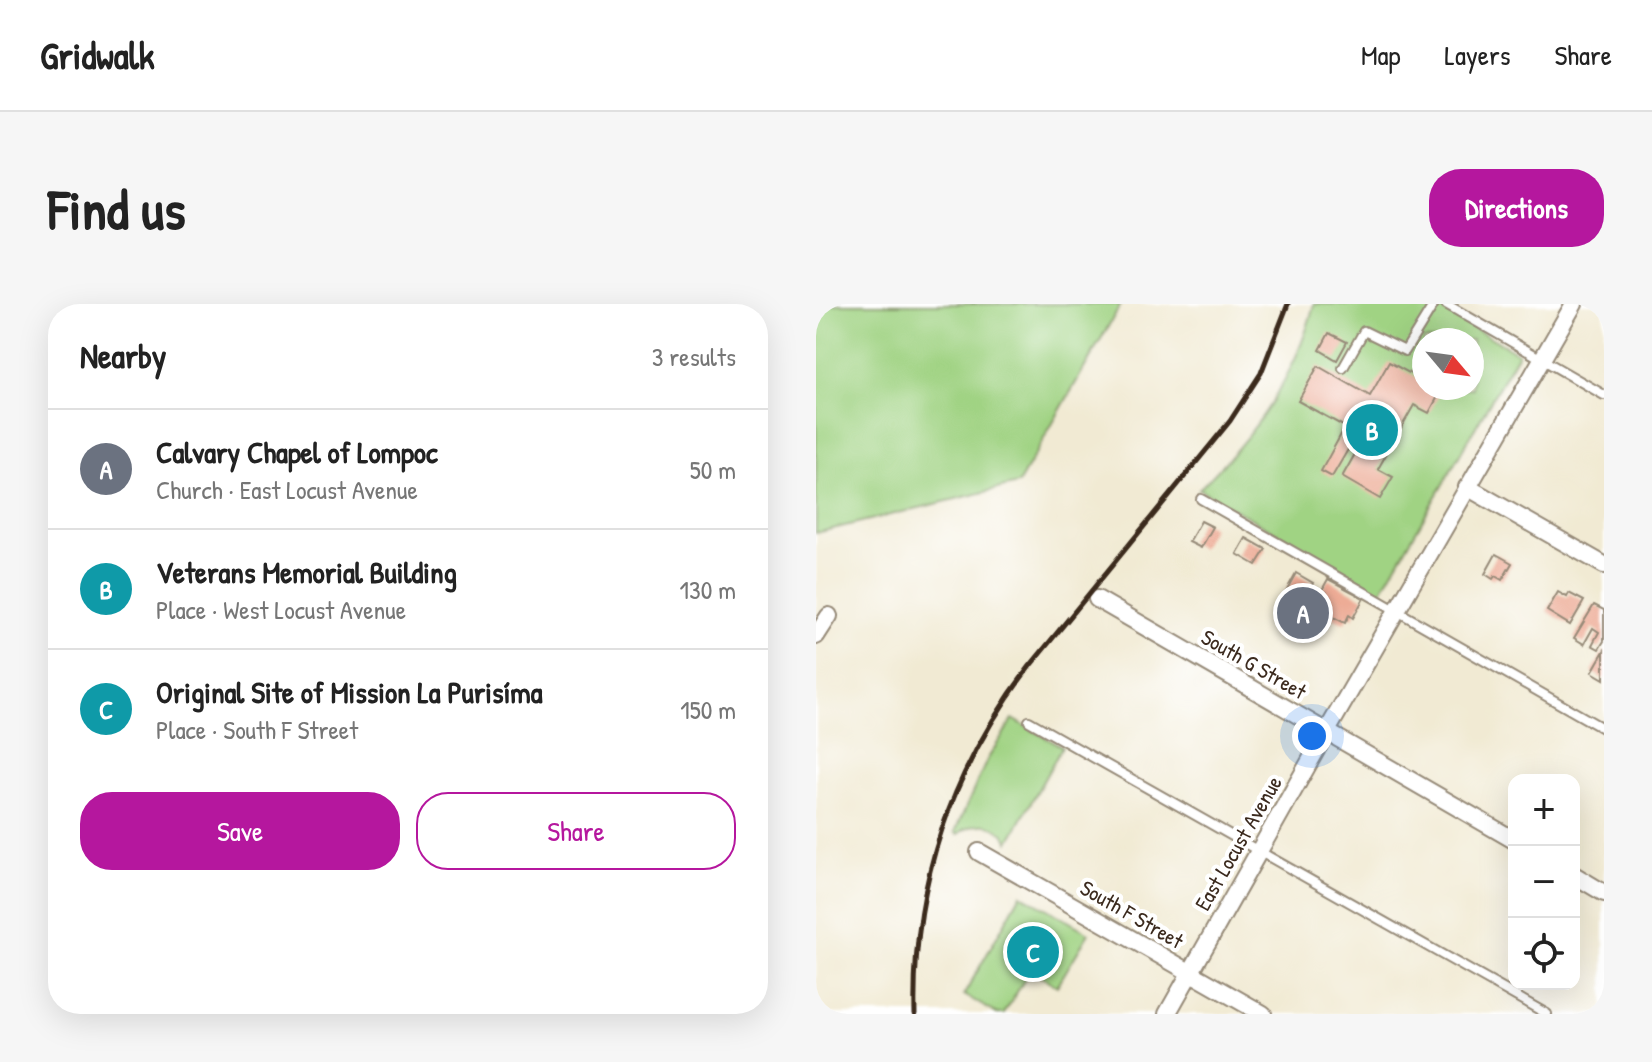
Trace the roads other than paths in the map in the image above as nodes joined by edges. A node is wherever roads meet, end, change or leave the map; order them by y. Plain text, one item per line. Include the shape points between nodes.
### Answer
1 (1434, 304) edge
2 (1446, 304) edge
3 (1574, 304) edge
4 (1541, 360) junction
5 (1343, 368) dead end
6 (1604, 395) edge
7 (1467, 487) junction
8 (1201, 499) dead end
9 (1604, 565) edge
10 (1097, 599) dead end
11 (1397, 611) junction
12 (829, 616) dead end
13 (816, 636) edge
14 (1029, 721) dead end
15 (1604, 729) edge
16 (1327, 731) junction
17 (1508, 837) edge
18 (1259, 851) junction
19 (979, 852) dead end
20 (1580, 879) edge
21 (1604, 893) edge
22 (1190, 972) junction
23 (1167, 1014) edge
24 (1263, 1014) edge
25 (1547, 1014) edge

1 - 5 lane via 1405,351 1364,331
2 - 4 lane
3 - 4 street, East Locust Avenue
4 - 6 lane
4 - 7 street, East Locust Avenue
7 - 9 street
7 - 11 street, East Locust Avenue
8 - 11 lane
10 - 16 street, South G Street
11 - 15 lane
11 - 16 street, East Locust Avenue
12 - 13 street
14 - 18 lane
16 - 17 street, South G Street
16 - 18 street, East Locust Avenue
18 - 22 street, East Locust Avenue
18 - 25 lane
19 - 22 street, South F Street
20 - 21 street
22 - 23 street, East Locust Avenue
22 - 24 street, South F Street

